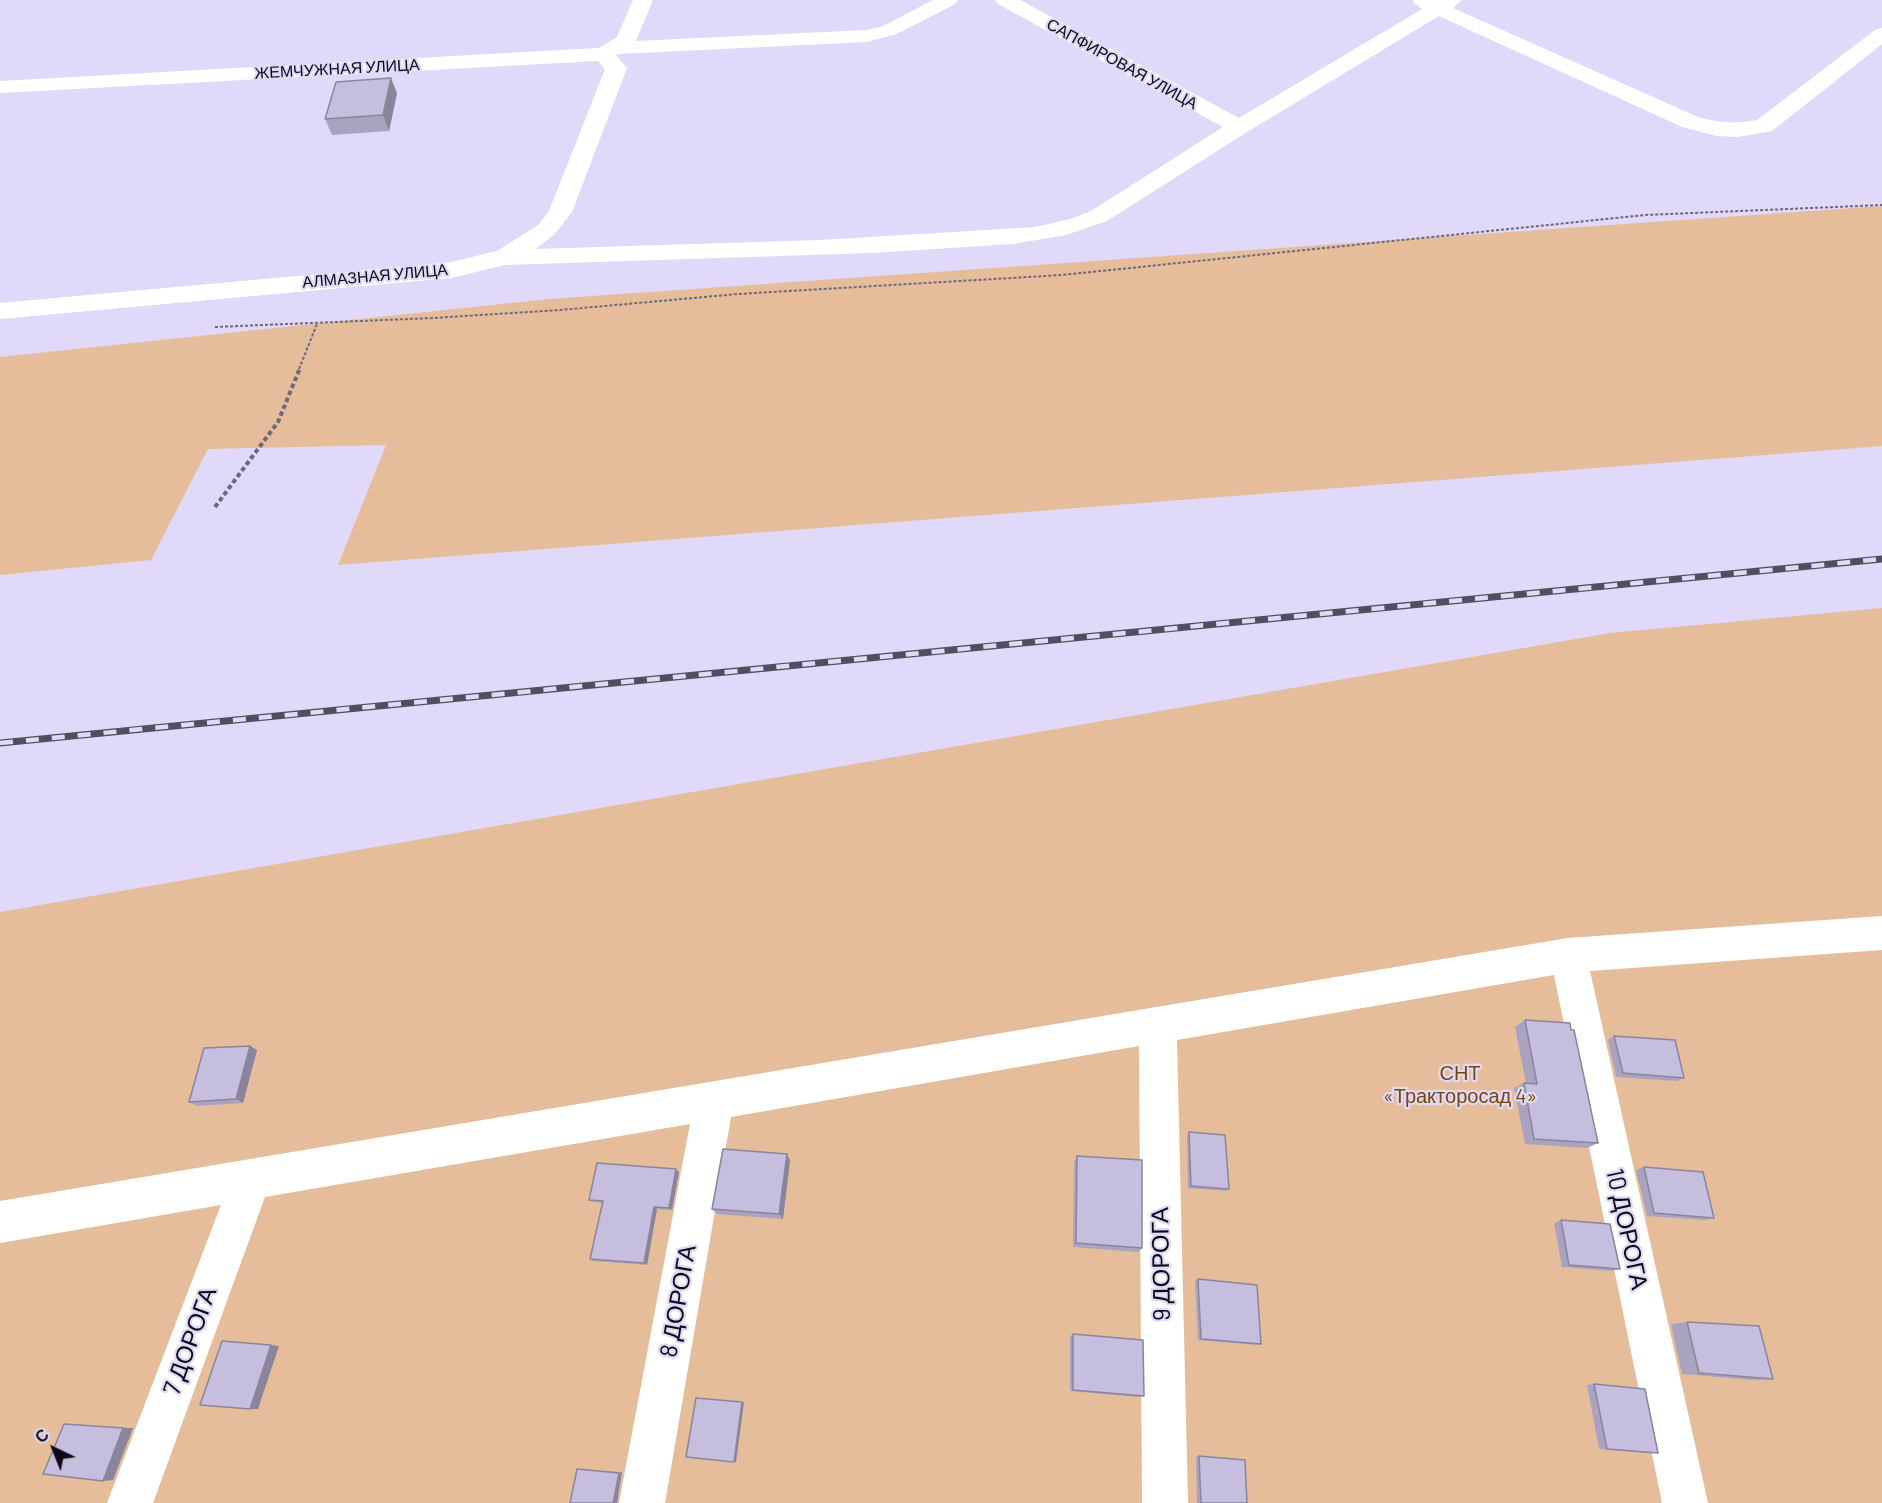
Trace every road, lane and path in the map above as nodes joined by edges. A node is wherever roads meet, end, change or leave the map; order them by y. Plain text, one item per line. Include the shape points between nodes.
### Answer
1 (643, 0) edge
2 (948, 0) edge
3 (1005, 0) edge
4 (1436, 3) edge
5 (1882, 34) edge
6 (609, 51) junction
7 (0, 87) edge
8 (1239, 127) junction
9 (1882, 205) edge
10 (505, 257) junction
11 (0, 311) edge
12 (317, 324) junction
13 (213, 327) dead end
14 (215, 507) dead end
15 (1882, 933) edge
16 (1568, 955) junction
17 (1158, 1024) junction
18 (714, 1100) junction
19 (251, 1179) junction
20 (0, 1222) edge
21 (130, 1503) edge
22 (642, 1503) edge
23 (1165, 1503) edge
24 (1685, 1503) edge

1 - 6 street via 626,40
2 - 6 street, ЖЕМЧУЖНАЯ УЛИЦА via 890,30 867,36
3 - 8 street, САПФИРОВАЯ УЛИЦА
4 - 5 street via 1690,122 1727,130 1764,126
4 - 8 street
6 - 7 street, ЖЕМЧУЖНАЯ УЛИЦА
6 - 10 street, АЛМАЗНАЯ УЛИЦА via 616,68 560,212 546,230
8 - 10 street via 1099,216 1076,227 1037,234 855,246
9 - 12 path via 1645,215 1062,275
10 - 11 street, АЛМАЗНАЯ УЛИЦА via 451,270
12 - 13 path
12 - 14 path via 278,422
15 - 16 street
16 - 17 street
16 - 24 street, 10 ДОРОГА
17 - 18 street
17 - 23 street, 9 ДОРОГА
18 - 19 street
18 - 22 street, 8 ДОРОГА
19 - 20 street
19 - 21 street, 7 ДОРОГА

